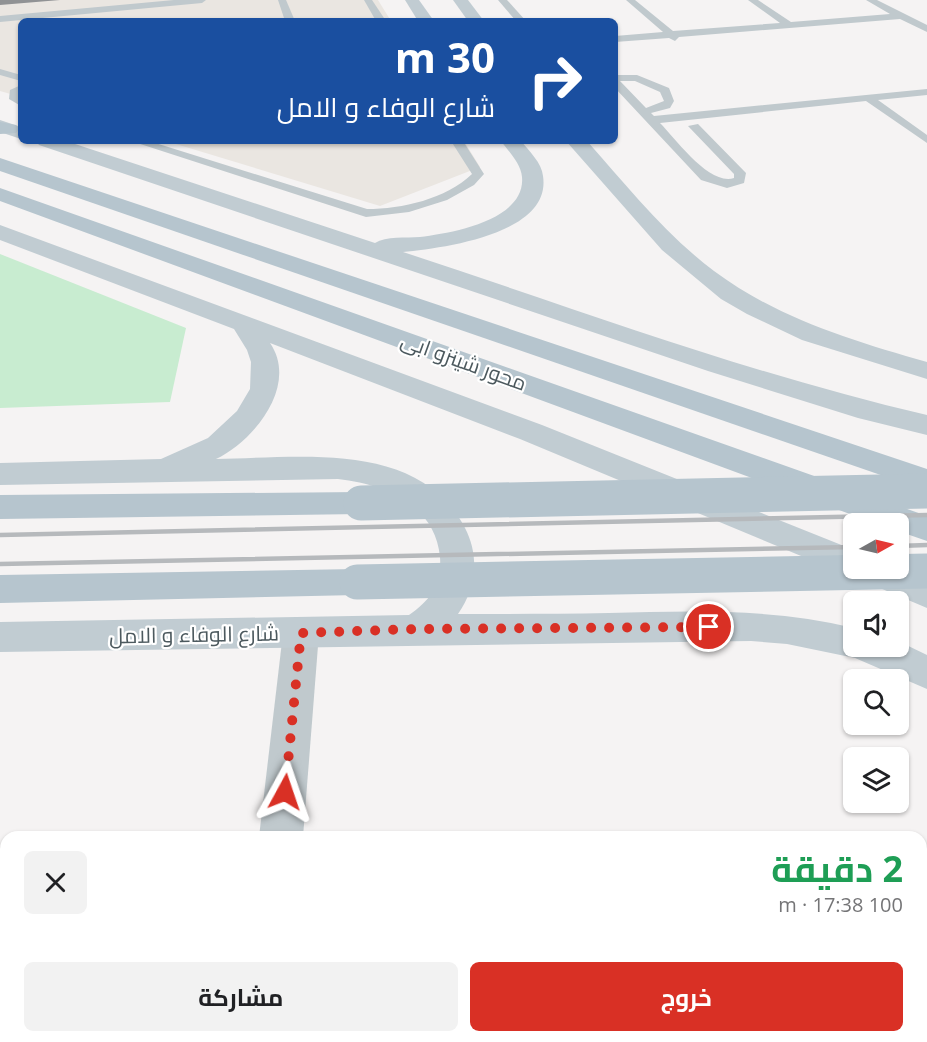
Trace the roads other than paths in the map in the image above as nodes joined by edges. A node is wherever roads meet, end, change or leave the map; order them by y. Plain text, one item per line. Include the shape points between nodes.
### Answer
1 (202, 0) edge
2 (282, 0) edge
3 (368, 0) edge
4 (412, 0) edge
5 (460, 0) edge
6 (502, 0) edge
7 (630, 0) edge
8 (752, 0) edge
9 (870, 0) edge
10 (899, 16) junction
11 (18, 18) edge
12 (20, 18) edge
13 (289, 18) edge
14 (379, 18) edge
15 (424, 18) edge
16 (474, 18) edge
17 (518, 18) edge
18 (0, 20) edge
19 (833, 21) junction
20 (787, 23) junction
21 (927, 29) edge
22 (674, 37) junction
23 (618, 39) edge
24 (618, 45) edge
25 (0, 72) edge
26 (18, 77) edge
27 (618, 84) edge
28 (618, 85) edge
29 (18, 90) edge
30 (927, 92) edge
31 (868, 98) junction
32 (18, 101) edge
33 (927, 102) edge
34 (635, 103) junction
35 (618, 105) edge
36 (881, 106) junction
37 (648, 116) junction
38 (694, 126) junction
39 (660, 130) junction
40 (927, 140) edge
41 (55, 144) edge
42 (147, 144) edge
43 (459, 144) edge
44 (513, 144) edge
45 (579, 144) edge
46 (0, 164) edge
47 (0, 194) edge
48 (0, 232) edge
49 (360, 246) junction
50 (242, 322) junction
51 (927, 372) edge
52 (927, 424) edge
53 (166, 470) junction
54 (0, 474) edge
55 (927, 480) edge
56 (927, 490) edge
57 (0, 507) edge
58 (927, 529) edge
59 (843, 560) edge
60 (927, 571) edge
61 (891, 579) edge
62 (0, 589) edge
63 (927, 594) edge
64 (417, 629) junction
65 (301, 633) junction
66 (0, 637) edge
67 (843, 640) edge
68 (896, 657) edge
69 (927, 673) edge
70 (282, 831) edge

1 - 12 lane
2 - 13 lane
3 - 14 lane
4 - 15 street
5 - 16 street
6 - 17 lane
7 - 22 lane
8 - 20 lane
9 - 10 lane
10 - 19 lane
10 - 21 lane
11 - 18 lane
19 - 20 lane
19 - 22 lane via 811,27
20 - 22 lane
22 - 23 lane
22 - 24 lane
25 - 26 lane
27 - 37 lane via 637,78 665,90 669,101 666,106
28 - 34 lane
29 - 32 lane via 14,99
30 - 31 lane
31 - 36 lane
31 - 37 lane
33 - 36 lane
34 - 35 lane
34 - 37 lane
36 - 38 lane
36 - 40 lane
37 - 39 lane
38 - 39 lane
38 - 39 lane via 740,173 740,180 727,184 710,180
41 - 49 street
42 - 43 lane via 366,213 382,214 439,198 474,179 478,174
44 - 49 street via 534,178 531,195 517,211 493,225 453,239 405,247
45 - 51 street via 677,252 707,278 794,327
46 - 55 main road, محور شينزو ابى
47 - 58 main road, محور شينزو ابى
48 - 50 street
49 - 52 street via 718,365 868,411
50 - 53 street via 265,362 264,389 258,403 219,445
50 - 59 street via 531,432
53 - 54 street
53 - 64 street via 338,468 366,471 415,490 448,525 456,546 457,570 452,594 437,615
56 - 57 main road, bridge
60 - 62 main road, bridge
61 - 63 street
64 - 65 street, شارع الوفاء و الامل
64 - 67 street, شارع الوفاء و الامل via 770,629
65 - 66 street, شارع الوفاء و الامل
65 - 70 street
68 - 69 street

